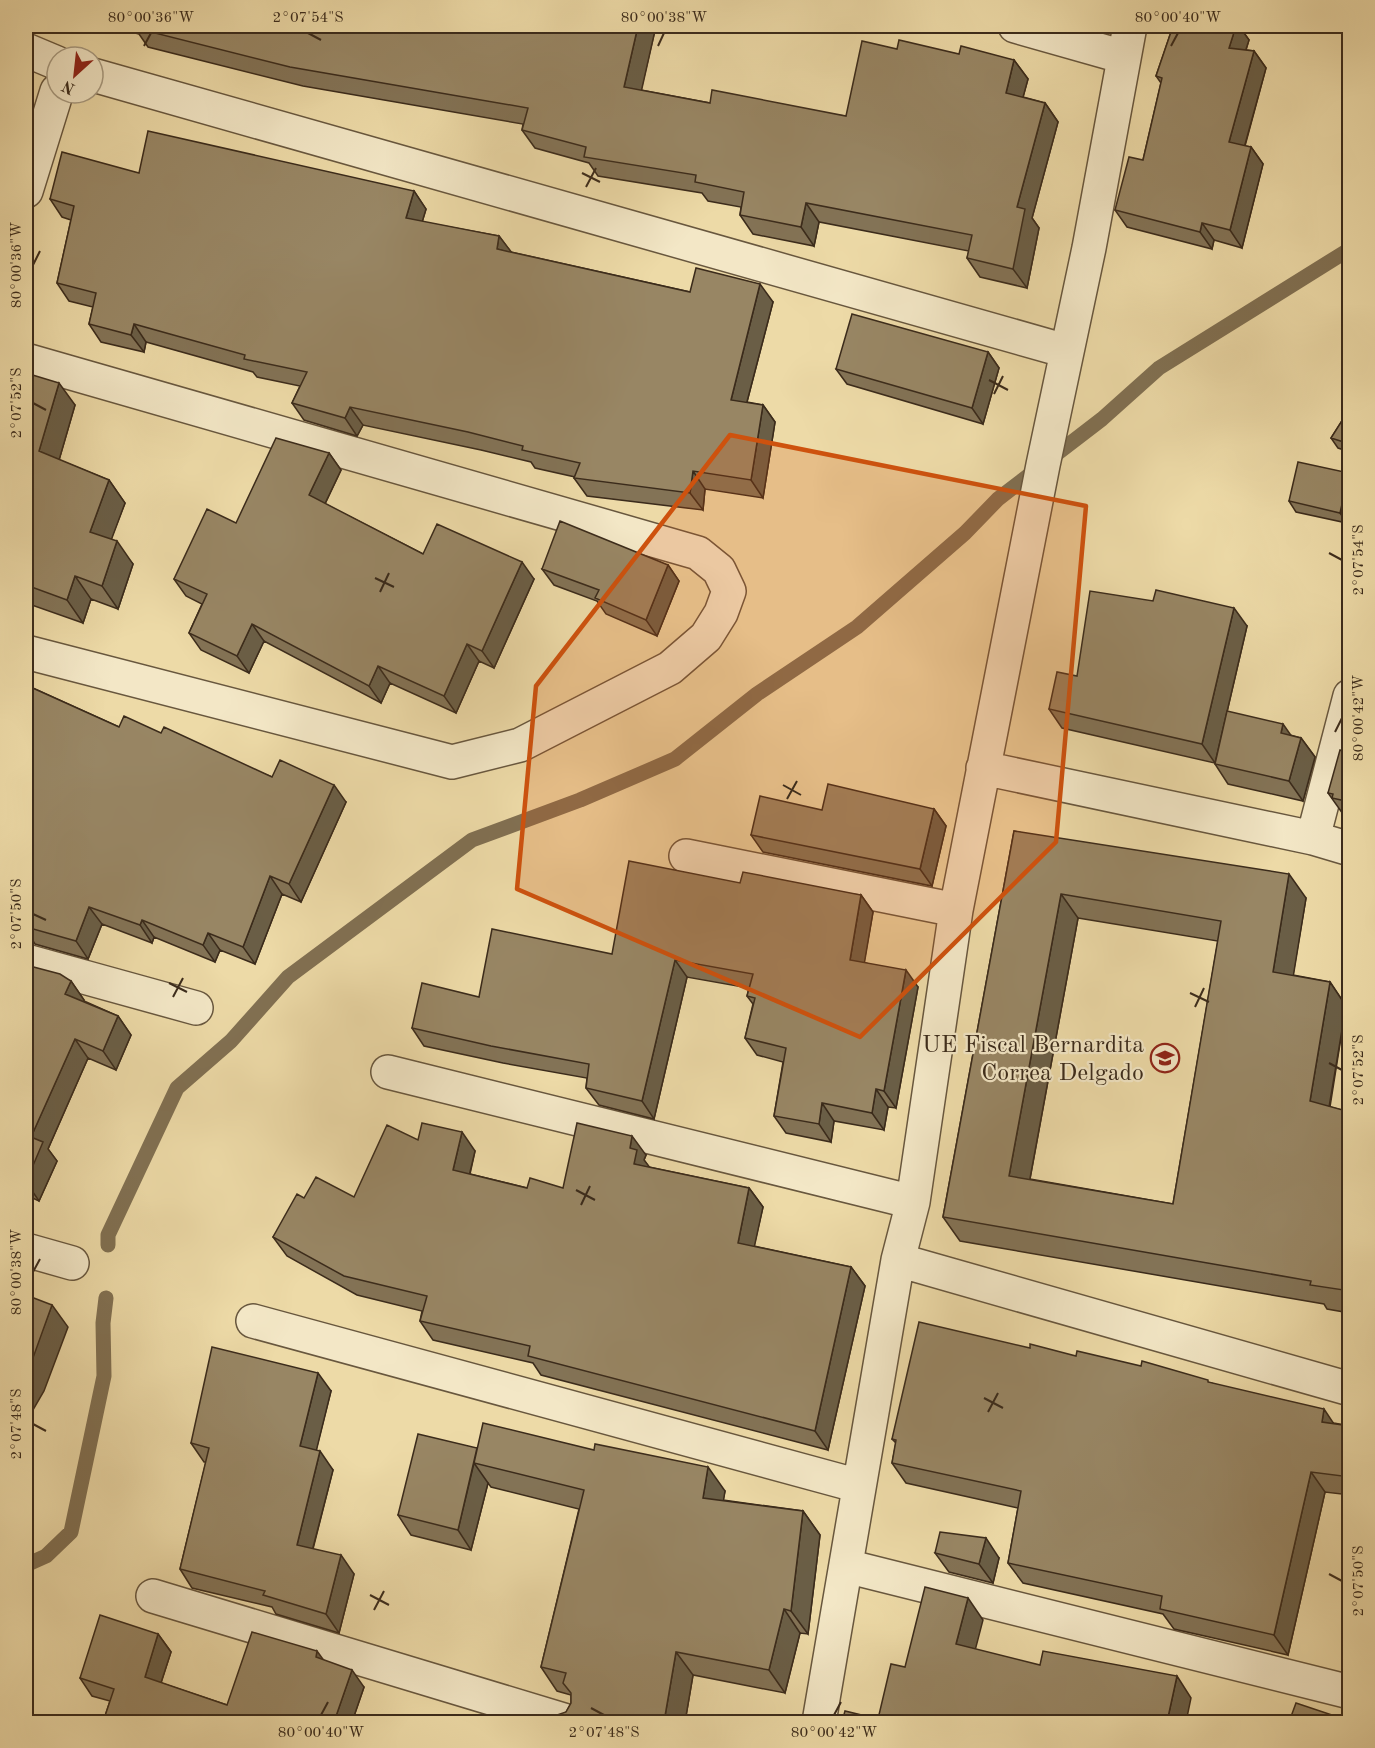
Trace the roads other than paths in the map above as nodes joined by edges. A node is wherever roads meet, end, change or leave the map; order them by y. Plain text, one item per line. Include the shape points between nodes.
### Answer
1 (1015, 26) edge
2 (1130, 26) edge
3 (26, 50) edge
4 (1124, 57) junction
5 (45, 58) edge
6 (105, 78) edge
7 (53, 105) edge
8 (26, 191) edge
9 (1066, 351) junction
10 (26, 360) edge
11 (26, 652) edge
12 (1350, 696) edge
13 (983, 768) junction
14 (1313, 838) junction
15 (1350, 849) edge
16 (686, 856) dead end
17 (956, 910) junction
18 (26, 961) edge
19 (196, 1008) dead end
20 (388, 1072) dead end
21 (913, 1202) junction
22 (26, 1250) edge
23 (898, 1260) junction
24 (72, 1263) dead end
25 (253, 1321) dead end
26 (1350, 1389) edge
27 (859, 1486) junction
28 (846, 1566) junction
29 (153, 1596) dead end
30 (1350, 1692) edge
31 (570, 1722) edge
32 (819, 1722) edge

1 - 4 street
2 - 4 street
3 - 5 street
4 - 9 street
6 - 9 street
7 - 8 street
9 - 13 street
10 - 11 street via 698,553 720,570 729,591 722,613 706,637 670,668 520,744 452,762
12 - 14 street
13 - 14 street
13 - 17 street
14 - 15 street
16 - 17 street
17 - 21 street
18 - 19 street
20 - 21 street
21 - 23 street
22 - 24 street
23 - 26 street
23 - 27 street
25 - 27 street
27 - 28 street
28 - 30 street
28 - 32 street
29 - 31 street

